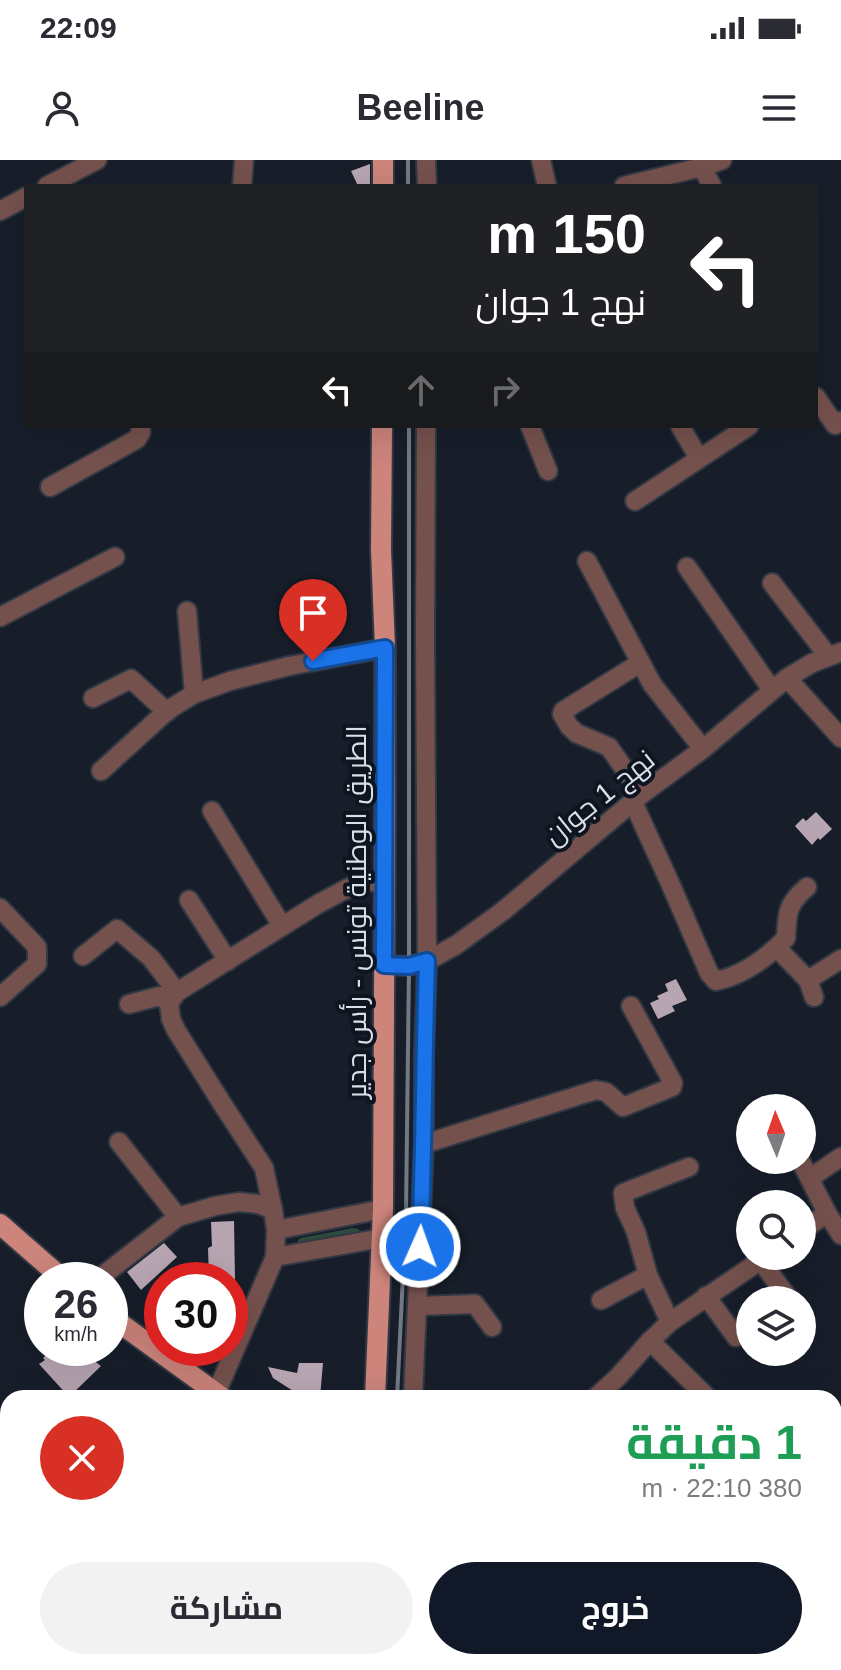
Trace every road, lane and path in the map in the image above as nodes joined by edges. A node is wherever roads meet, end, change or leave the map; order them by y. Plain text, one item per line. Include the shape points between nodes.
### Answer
1 (244, 160) edge
2 (383, 160) edge
3 (426, 160) edge
4 (541, 160) edge
5 (722, 160) edge
6 (88, 162) edge
7 (668, 167) edge
8 (702, 167) junction
9 (50, 184) edge
10 (242, 184) edge
11 (383, 184) edge
12 (427, 184) edge
13 (547, 184) edge
14 (629, 184) edge
15 (711, 184) edge
16 (24, 198) edge
17 (0, 211) edge
18 (818, 400) edge
19 (839, 427) edge
20 (140, 428) edge
21 (382, 428) edge
22 (426, 428) edge
23 (531, 428) edge
24 (681, 428) edge
25 (746, 428) edge
26 (699, 458) junction
27 (548, 471) dead end
28 (50, 487) dead end
29 (635, 501) dead end
30 (115, 557) dead end
31 (587, 561) dead end
32 (687, 567) dead end
33 (772, 583) dead end
34 (187, 611) dead end
35 (0, 617) edge
36 (385, 648) junction
37 (834, 654) edge
38 (640, 663) junction
39 (787, 678) junction
40 (772, 690) junction
41 (194, 694) junction
42 (93, 698) dead end
43 (167, 712) junction
44 (841, 738) edge
45 (703, 749) junction
46 (101, 771) dead end
47 (638, 798) junction
48 (212, 811) dead end
49 (385, 883) junction
50 (807, 887) dead end
51 (189, 900) dead end
52 (0, 908) edge
53 (282, 926) junction
54 (777, 948) junction
55 (83, 956) dead end
56 (841, 959) edge
57 (228, 961) junction
58 (427, 961) junction
59 (384, 965) junction
60 (0, 997) edge
61 (173, 998) junction
62 (129, 1004) dead end
63 (631, 1006) dead end
64 (119, 1142) dead end
65 (424, 1144) junction
66 (841, 1157) edge
67 (689, 1167) dead end
68 (808, 1174) edge
69 (810, 1178) junction
70 (383, 1209) junction
71 (273, 1210) junction
72 (827, 1213) junction
73 (178, 1217) junction
74 (816, 1221) edge
75 (0, 1224) edge
76 (276, 1230) junction
77 (841, 1235) edge
78 (382, 1238) junction
79 (275, 1257) junction
80 (43, 1262) edge
81 (120, 1262) edge
82 (746, 1270) edge
83 (648, 1275) junction
84 (706, 1296) junction
85 (601, 1300) dead end
86 (418, 1306) junction
87 (670, 1322) junction
88 (492, 1327) dead end
89 (128, 1329) edge
90 (736, 1337) dead end
91 (650, 1341) junction
92 (210, 1390) edge
93 (220, 1390) edge
94 (375, 1390) edge
95 (413, 1390) edge
96 (604, 1390) edge
97 (700, 1390) edge

1 - 10 street
2 - 11 main road
3 - 12 street
4 - 13 street
5 - 8 street
6 - 9 street
7 - 8 street
7 - 14 street
8 - 15 street
16 - 17 street
18 - 19 street
20 - 28 street via 137,439
21 - 36 main road, الطريق الوطنية تونس - رأس جدير
22 - 58 street
23 - 27 street
24 - 26 street
25 - 26 street
26 - 29 street
30 - 35 street
31 - 38 street
32 - 40 street
33 - 37 street
34 - 41 street
36 - 41 street via 289,666
36 - 49 main road, الطريق الوطنية تونس - رأس جدير
37 - 39 street, نهج 1 جوان
38 - 45 street
38 - 47 street via 562,714 576,733 609,747
39 - 40 street, نهج 1 جوان
39 - 44 street
40 - 45 street, نهج 1 جوان
41 - 43 street
42 - 43 street via 131,679
43 - 46 street
45 - 47 street, نهج 1 جوان
47 - 54 street via 716,981 734,977
47 - 58 street, نهج 1 جوان via 503,911
48 - 53 street
49 - 53 street via 357,884
49 - 59 main road, الطريق الوطنية تونس - رأس جدير
50 - 54 street via 792,902 786,938
51 - 57 street
52 - 60 street via 37,947 37,964
53 - 57 street
54 - 56 street via 811,988
55 - 61 street via 117,929 151,958
57 - 61 street
58 - 59 street, نهج 1 جوان
58 - 65 street
59 - 70 main road, الطريق الوطنية تونس - رأس جدير
61 - 62 street
61 - 71 street via 176,1030 264,1168
63 - 65 street via 672,1087 623,1107 596,1090
64 - 73 street
65 - 86 street
66 - 69 street
67 - 83 street via 623,1193
68 - 69 street
69 - 72 street
70 - 76 street
70 - 78 main road, الطريق الوطنية تونس - رأس جدير
71 - 73 street via 239,1202
71 - 76 street
72 - 74 street
72 - 77 street
73 - 81 street
75 - 80 main road
76 - 79 street
78 - 79 street
78 - 94 main road, الطريق الوطنية تونس - رأس جدير
79 - 93 street
82 - 84 street
83 - 85 street
83 - 87 street
84 - 87 street
84 - 90 street
86 - 88 street via 475,1304
86 - 95 street
87 - 91 street
89 - 92 main road
91 - 96 street
91 - 97 street

